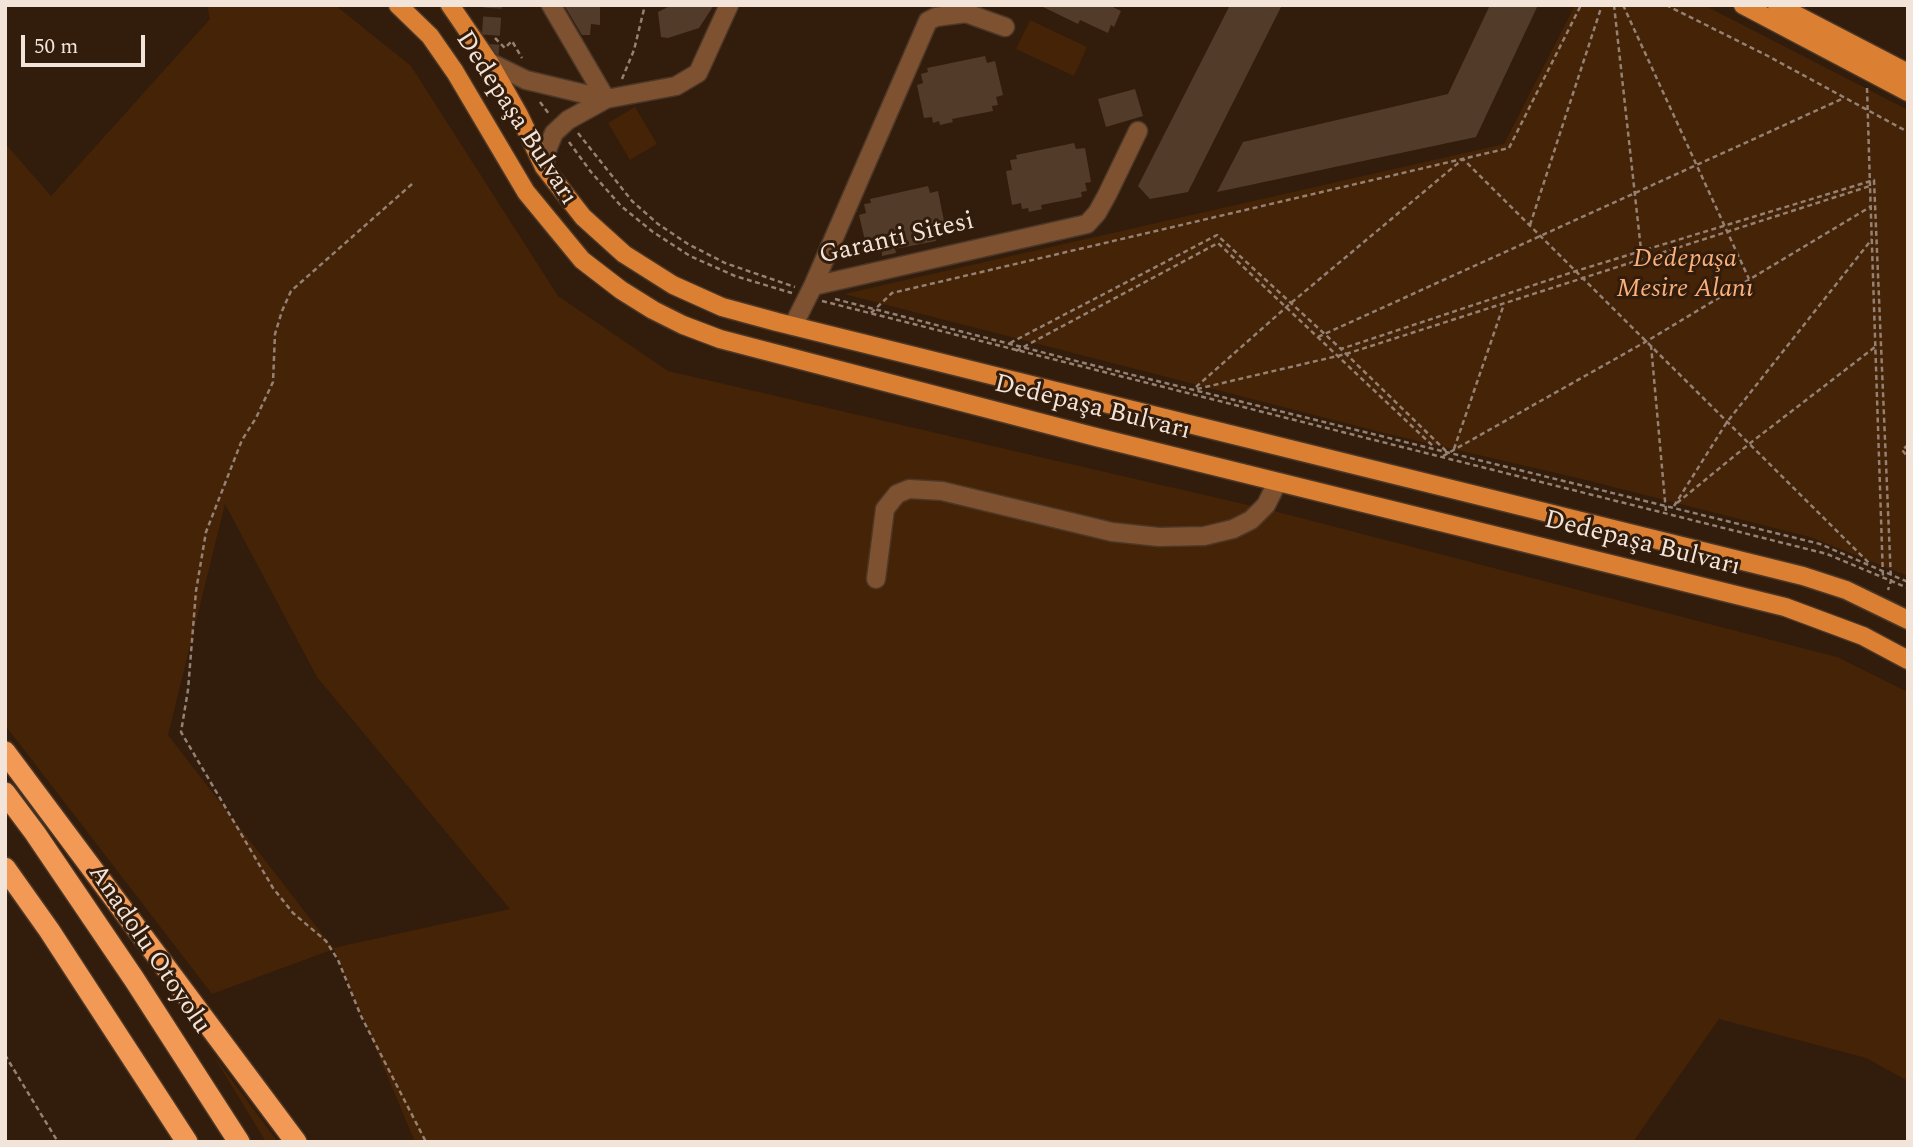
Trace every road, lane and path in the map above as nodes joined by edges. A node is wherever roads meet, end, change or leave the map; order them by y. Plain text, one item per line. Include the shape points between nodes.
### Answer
1 (398, 5) edge
2 (450, 5) edge
3 (551, 5) edge
4 (645, 5) edge
5 (729, 5) edge
6 (1581, 5) edge
7 (1602, 5) edge
8 (1614, 5) edge
9 (1623, 5) edge
10 (1666, 5) edge
11 (1743, 5) edge
12 (1777, 5) edge
13 (1005, 27) dead end
14 (489, 62) junction
15 (1867, 70) junction
16 (1908, 73) edge
17 (531, 81) junction
18 (1908, 92) edge
19 (611, 98) junction
20 (1844, 98) junction
21 (1867, 111) junction
22 (564, 124) junction
23 (1138, 131) dead end
24 (1908, 132) edge
25 (1463, 159) junction
26 (1697, 164) junction
27 (544, 167) junction
28 (1870, 180) junction
29 (412, 184) dead end
30 (1870, 186) junction
31 (1634, 192) junction
32 (1871, 206) junction
33 (1530, 225) junction
34 (1725, 225) junction
35 (1727, 232) junction
36 (1539, 235) junction
37 (1872, 239) junction
38 (1642, 251) junction
39 (1642, 259) junction
40 (1576, 271) junction
41 (1583, 278) junction
42 (1749, 279) junction
43 (809, 292) junction
44 (1291, 303) junction
45 (1504, 304) junction
46 (1286, 307) junction
47 (875, 309) junction
48 (870, 314) junction
49 (793, 326) junction
50 (1324, 334) junction
51 (1317, 337) junction
52 (1647, 341) junction
53 (1010, 343) junction
54 (1651, 345) junction
55 (1023, 346) junction
56 (1875, 347) junction
57 (1341, 349) junction
58 (1016, 351) junction
59 (1346, 354) junction
60 (1338, 356) junction
61 (1194, 389) junction
62 (1190, 393) junction
63 (1727, 422) junction
64 (1749, 444) junction
65 (1908, 445) edge
66 (1436, 449) junction
67 (1450, 451) junction
68 (1443, 456) junction
69 (1908, 457) edge
70 (1277, 483) junction
71 (1666, 504) junction
72 (1673, 506) junction
73 (1666, 512) junction
74 (1872, 566) junction
75 (1883, 571) junction
76 (1891, 575) junction
77 (1883, 578) junction
78 (876, 579) dead end
79 (1891, 582) junction
80 (1908, 582) edge
81 (1908, 588) edge
82 (1882, 607) junction
83 (1908, 620) edge
84 (1908, 660) edge
85 (5, 752) edge
86 (5, 793) edge
87 (5, 868) edge
88 (5, 1055) edge
89 (58, 1142) edge
90 (187, 1142) edge
91 (239, 1142) edge
92 (296, 1142) edge
93 (426, 1142) edge

1 - 70 main road, Dedepaşa Bulvarı via 430,36 551,225 582,260 653,310 720,340
2 - 14 main road, Dedepaşa Bulvarı
3 - 19 lane
4 - 19 path via 634,50
5 - 19 lane via 698,74 676,86
6 - 25 path via 1509,148
7 - 33 path
8 - 31 path
9 - 26 path
10 - 20 path
11 - 15 main road
12 - 16 main road
13 - 43 lane, Garanti Sitesi via 966,13 928,21
14 - 17 lane
14 - 17 path via 512,41
14 - 27 main road, Dedepaşa Bulvarı
15 - 18 main road
15 - 21 path
17 - 19 lane
17 - 22 path
19 - 22 lane
20 - 21 path
20 - 26 path
21 - 24 path
21 - 28 path
22 - 27 lane via 554,133
22 - 43 path via 632,201 688,244 725,263
22 - 43 path via 591,172 621,206 653,232 690,256 735,275
23 - 43 lane, Garanti Sitesi via 1087,225
25 - 33 path
25 - 44 path
25 - 47 path via 892,293
26 - 31 path
26 - 34 path
27 - 49 main road, Dedepaşa Bulvarı via 583,217 624,254 673,285 722,306
28 - 30 path
28 - 34 path
28 - 76 path via 1874,180
29 - 93 path via 291,291 282,311 275,334 273,382 242,440 206,532 181,732 273,888 293,913 326,941 338,960 361,1016
30 - 32 path
30 - 35 path
31 - 36 path
31 - 38 path
32 - 37 path
32 - 42 path
33 - 36 path
34 - 35 path
34 - 38 path
35 - 39 path
35 - 42 path
36 - 40 path
36 - 50 path
37 - 56 path
37 - 63 path
38 - 39 path
38 - 40 path
39 - 41 path
40 - 41 path
40 - 57 path
41 - 45 path
41 - 52 path
42 - 52 path
43 - 47 path
43 - 48 path
43 - 49 lane
44 - 46 path
44 - 50 path
44 - 53 path via 1217,234
45 - 59 path
45 - 67 path
46 - 51 path
46 - 55 path via 1218,243
46 - 61 path
47 - 48 path
47 - 53 path
48 - 58 path
49 - 82 main road, Dedepaşa Bulvarı via 1803,576
50 - 51 path
50 - 57 path
51 - 60 path
52 - 54 path
52 - 67 path
53 - 55 path
54 - 63 path
54 - 71 path
55 - 58 path
55 - 61 path
56 - 64 path
56 - 75 path
57 - 59 path
58 - 62 path
59 - 60 path
59 - 67 path
60 - 61 path
60 - 66 path
61 - 62 path
61 - 66 path
62 - 68 path
63 - 64 path
63 - 72 path
64 - 72 path
64 - 74 path
65 - 69 path via 1902,450
66 - 67 path
66 - 68 path
67 - 68 path
67 - 71 path
68 - 73 path
70 - 78 lane via 1266,505 1251,520 1233,529 1181,537 1112,532 942,491 909,489 897,494 885,509
70 - 84 main road, Dedepaşa Bulvarı via 1785,607 1863,636
71 - 72 path
71 - 73 path
72 - 73 path
72 - 74 path via 1820,544
73 - 77 path via 1827,554
74 - 75 path
74 - 77 path
75 - 76 path
75 - 77 path
76 - 79 path
76 - 80 path
77 - 79 path
79 - 81 path
79 - 82 path
82 - 83 main road, Dedepaşa Bulvarı
85 - 92 highway
86 - 91 highway, Anadolu Otoyolu via 134,979
87 - 90 highway
88 - 89 path

